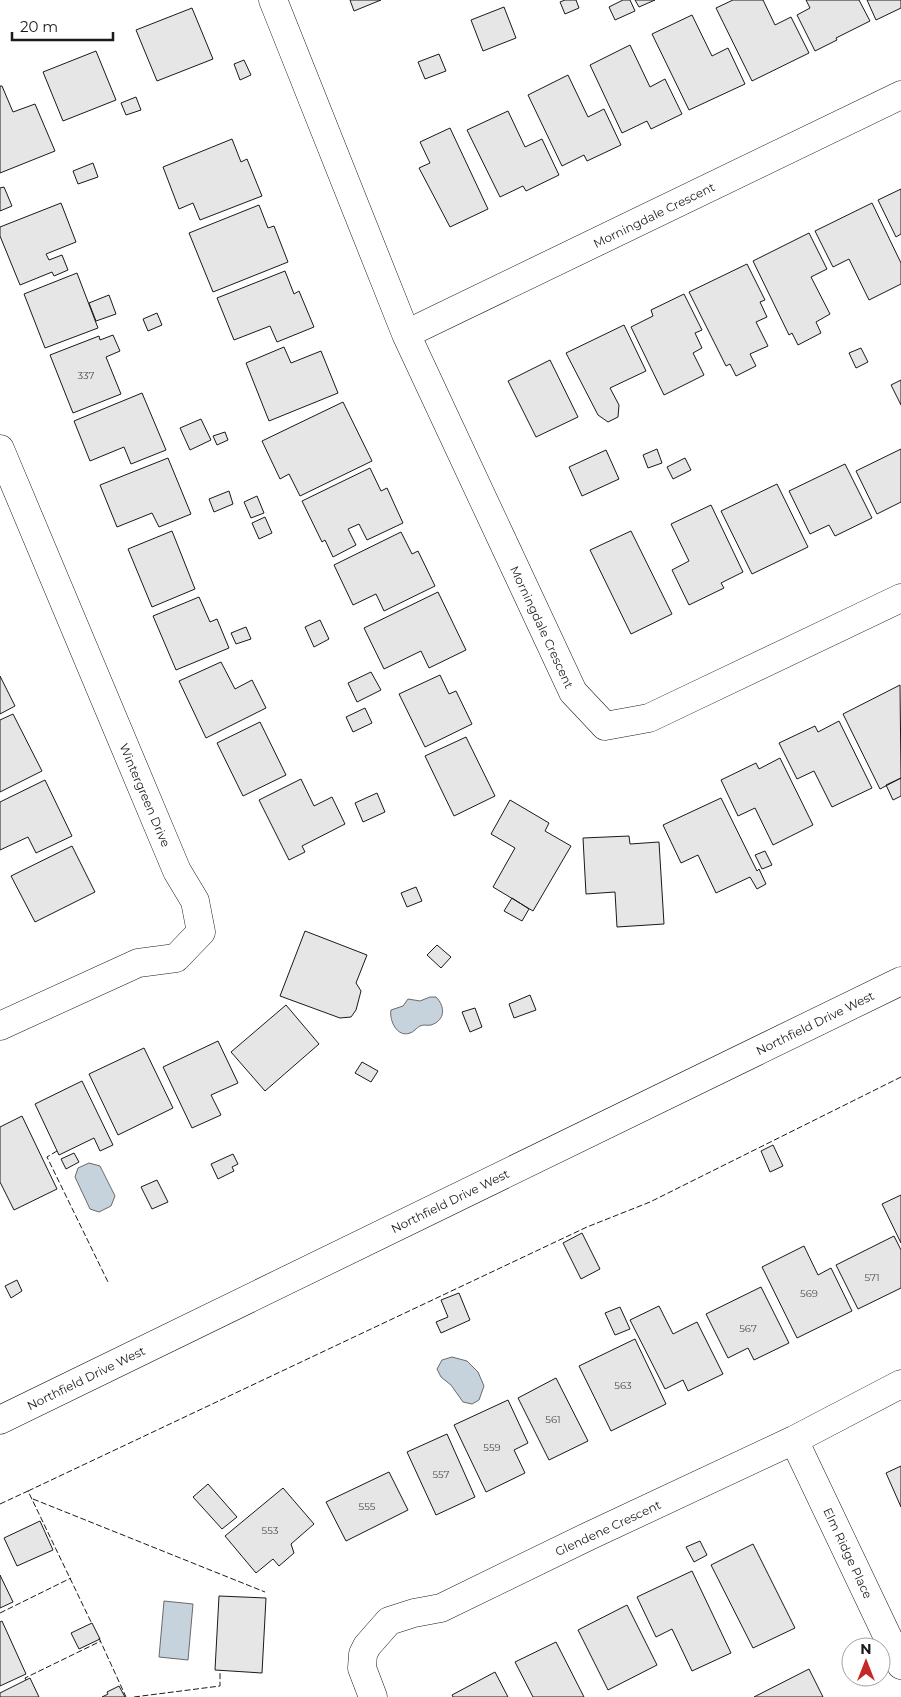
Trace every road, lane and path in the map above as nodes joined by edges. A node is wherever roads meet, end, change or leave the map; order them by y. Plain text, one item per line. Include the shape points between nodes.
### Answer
1 (273, 0) edge
2 (901, 95) edge
3 (406, 334) junction
4 (0, 450) edge
5 (901, 598) edge
6 (901, 981) edge
7 (0, 1026) edge
8 (901, 1384) edge
9 (0, 1420) edge
10 (794, 1440) junction
11 (901, 1666) edge
12 (374, 1697) edge

1 - 3 street, Morningdale Crescent
2 - 3 street, Morningdale Crescent
3 - 5 street, Morningdale Crescent via 573,692 605,726 649,718
4 - 7 street, Wintergreen Drive via 176,872 195,901 201,932 176,958 138,963
6 - 9 street, Northfield Drive West
8 - 10 street, Glendene Crescent
10 - 11 street, Elm Ridge Place
10 - 12 street, Glendene Crescent via 441,1608 414,1612 389,1622 363,1654 362,1668

